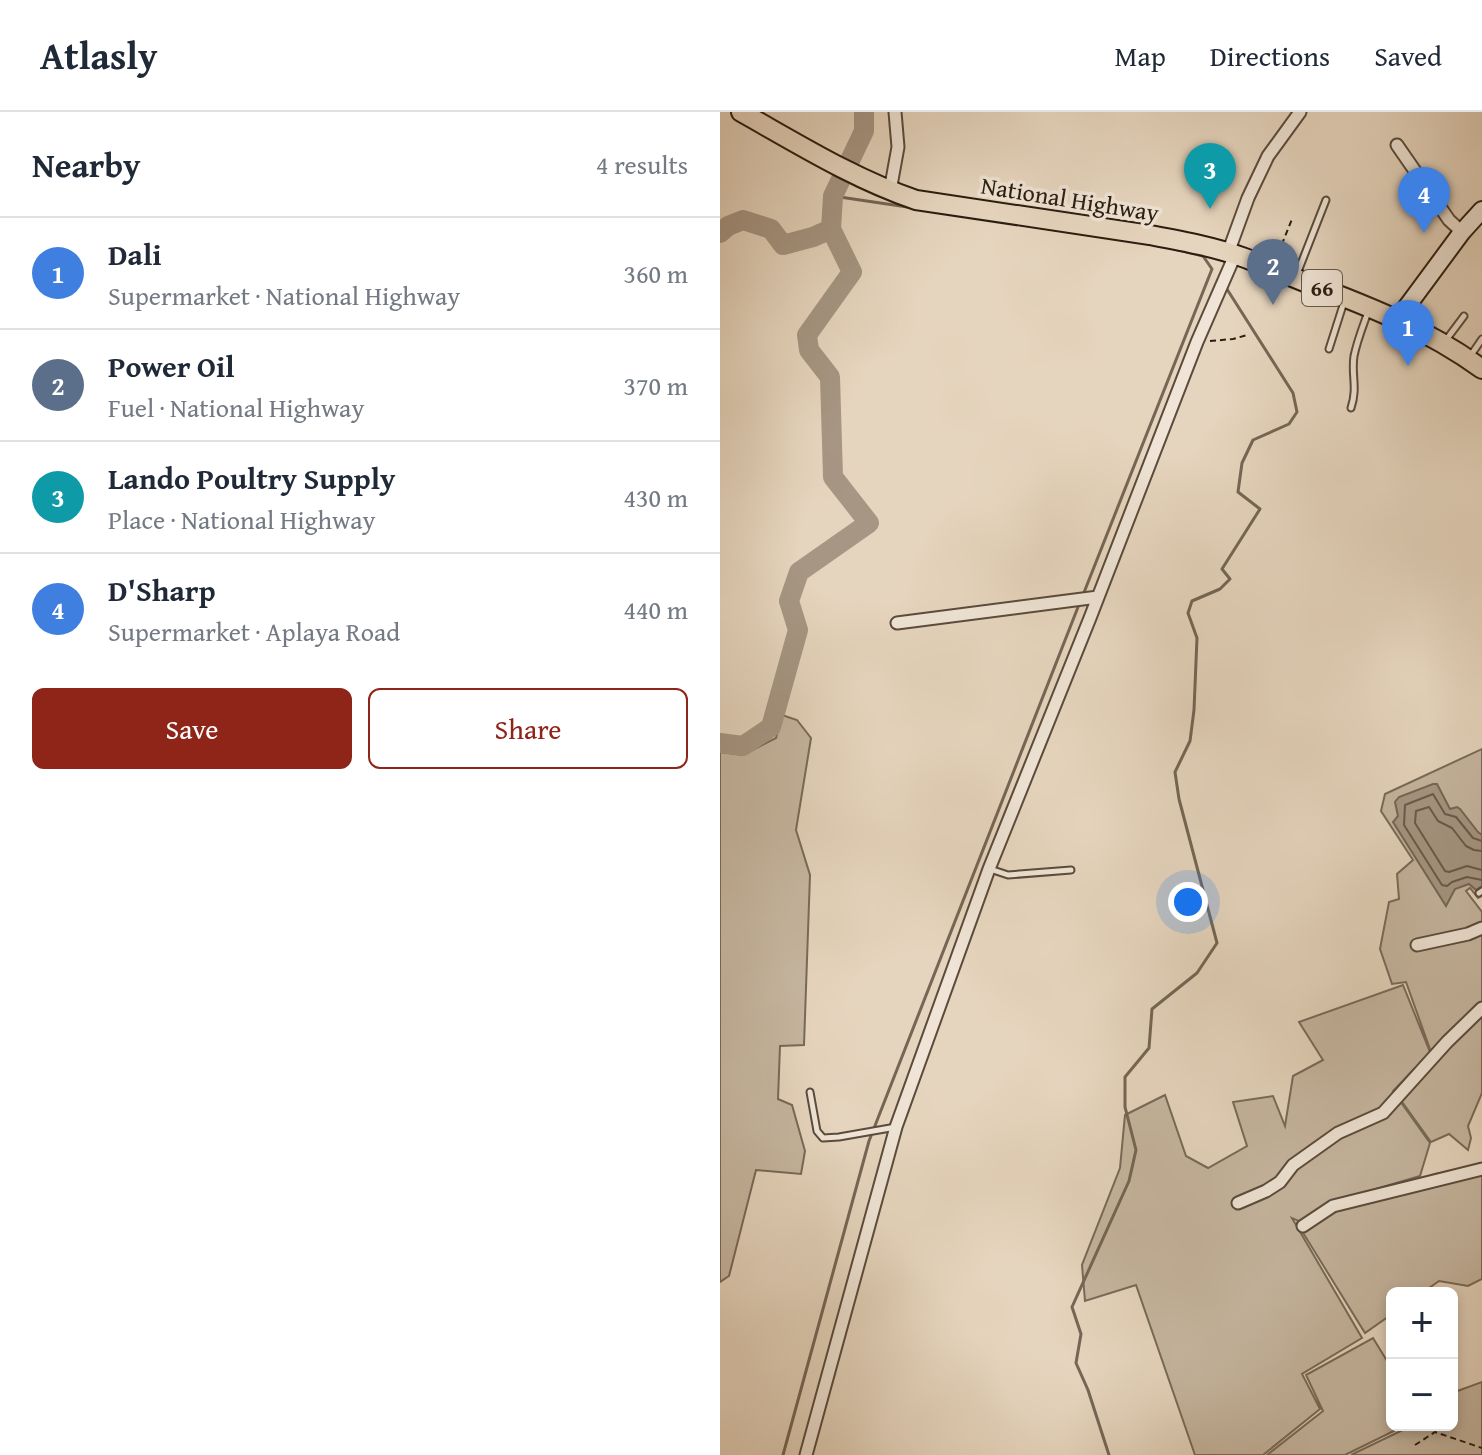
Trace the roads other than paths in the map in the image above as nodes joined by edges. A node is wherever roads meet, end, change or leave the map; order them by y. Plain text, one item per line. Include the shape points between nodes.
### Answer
1 (741, 112) edge
2 (895, 112) edge
3 (1300, 112) edge
4 (1397, 145) dead end
5 (890, 191) junction
6 (1326, 200) dead end
7 (1481, 213) edge
8 (1462, 232) junction
9 (1231, 254) junction
10 (1295, 278) junction
11 (1346, 298) junction
12 (1370, 307) junction
13 (1464, 316) dead end
14 (1397, 320) junction
15 (1482, 339) edge
16 (1443, 343) junction
17 (1329, 349) dead end
18 (1475, 364) edge
19 (1351, 408) dead end
20 (1098, 597) junction
21 (897, 623) dead end
22 (989, 869) junction
23 (1071, 870) dead end
24 (1482, 928) edge
25 (1417, 945) dead end
26 (1482, 1008) edge
27 (810, 1092) dead end
28 (893, 1128) junction
29 (1482, 1169) edge
30 (1238, 1203) dead end
31 (1303, 1226) dead end
32 (806, 1455) edge

1 - 5 main road, National Highway / 66
2 - 5 street via 898,147
3 - 9 street via 1268,156
4 - 8 street
5 - 9 main road, National Highway / 66 via 916,200 1143,234
6 - 10 lane
7 - 8 street
8 - 14 street
9 - 10 main road, National Highway / 66
9 - 20 street
10 - 11 main road, National Highway / 66
11 - 12 main road, National Highway / 66
11 - 17 lane
12 - 14 main road, National Highway / 66
12 - 19 lane via 1354,354
13 - 16 lane
14 - 16 main road, National Highway / 66
15 - 18 lane
16 - 18 main road, National Highway / 66
20 - 21 street
20 - 22 street
22 - 23 lane via 1008,875
22 - 28 street
24 - 25 street
26 - 30 street via 1383,1113 1338,1133 1293,1165 1280,1182
27 - 28 lane via 823,1138
28 - 32 street
29 - 31 street via 1333,1206

